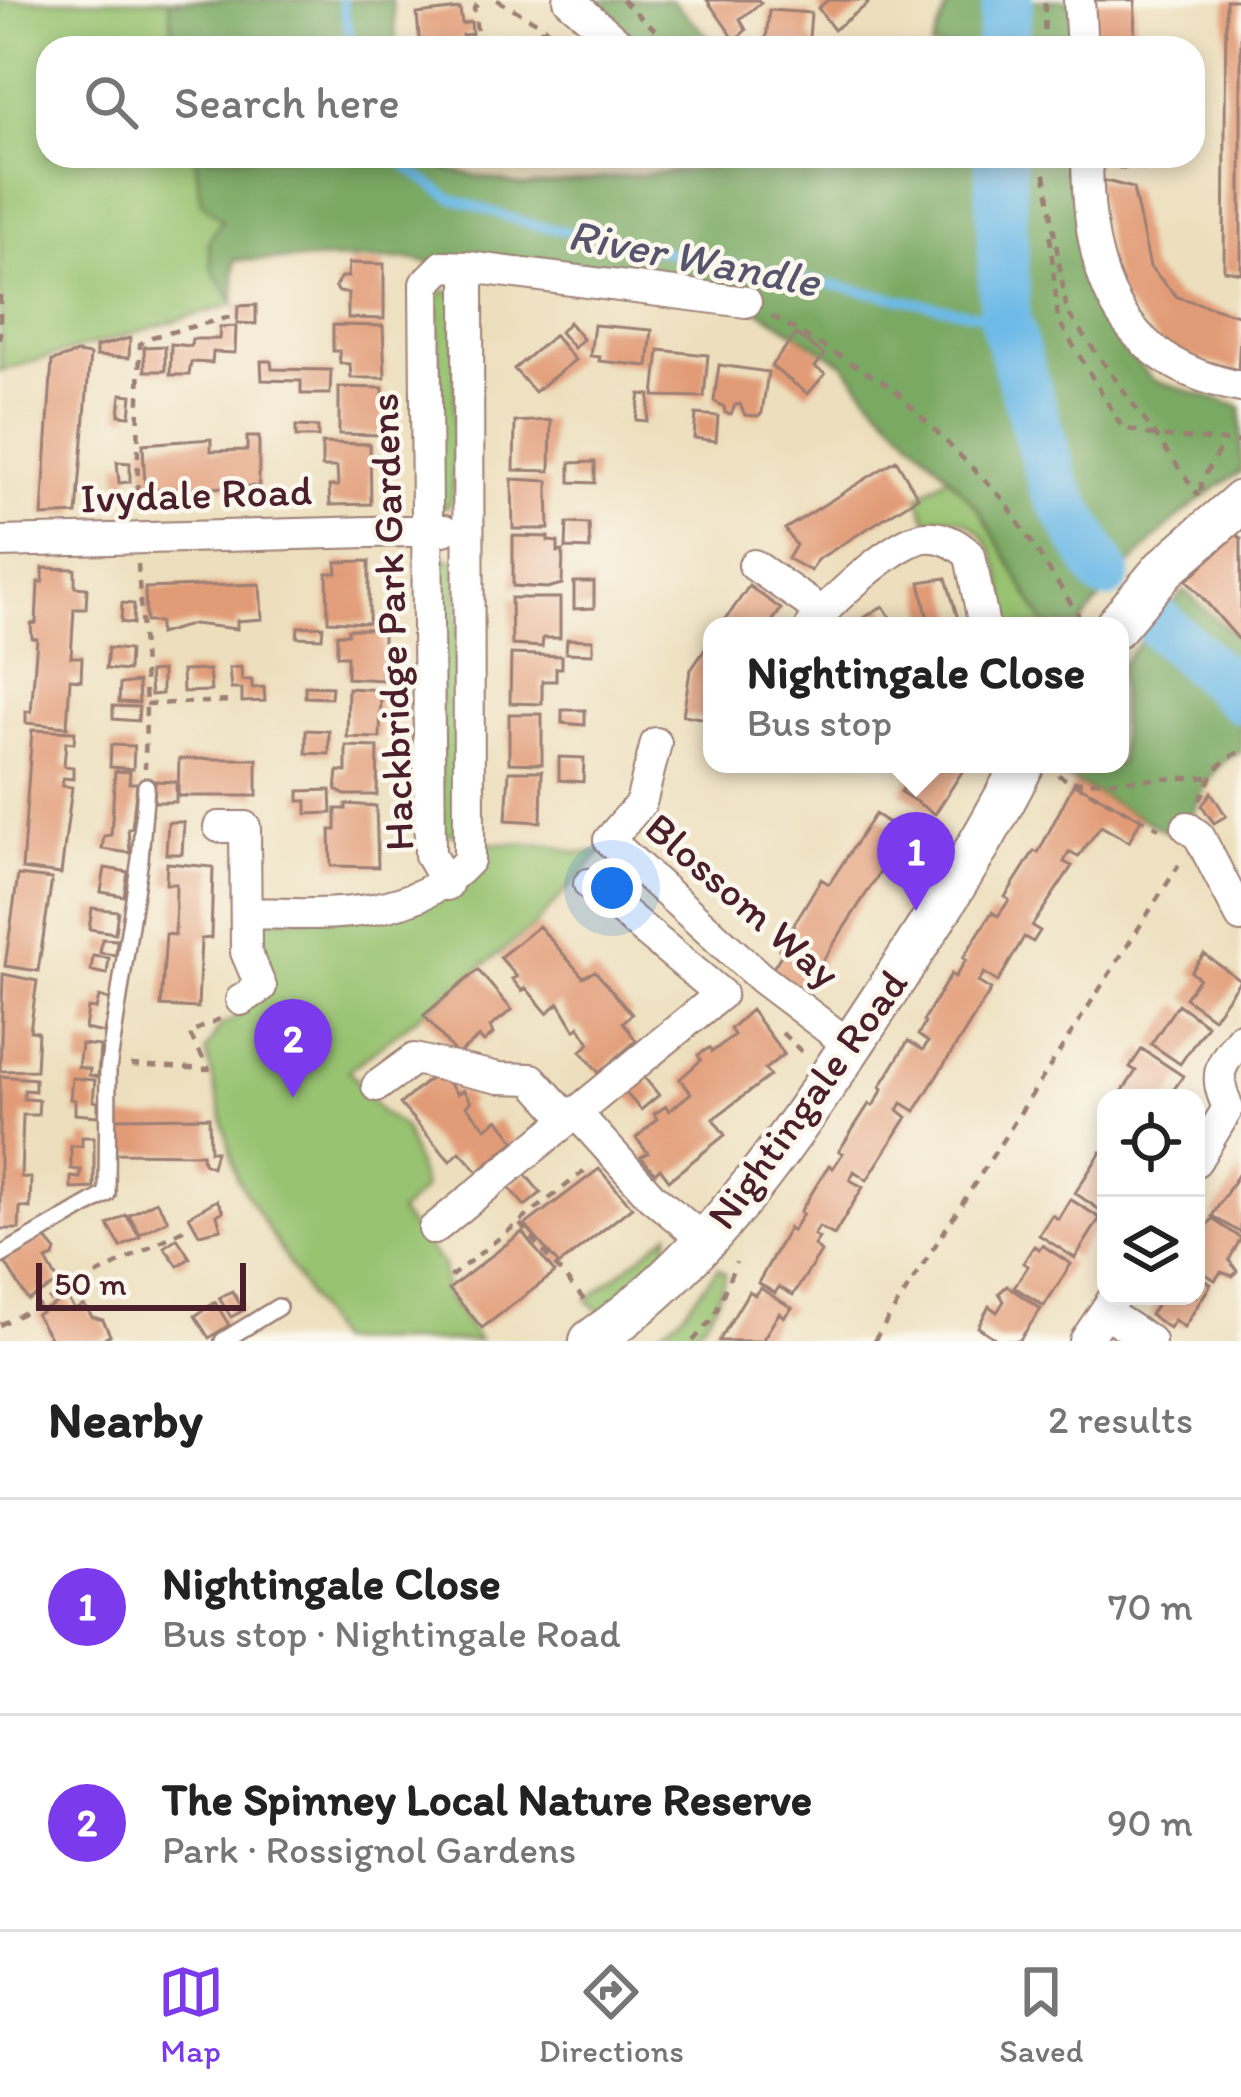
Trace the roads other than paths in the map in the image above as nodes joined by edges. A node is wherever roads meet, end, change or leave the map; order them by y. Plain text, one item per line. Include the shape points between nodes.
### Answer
1 (569, 0) edge
2 (1079, 0) edge
3 (610, 36) edge
4 (1081, 36) edge
5 (1088, 168) edge
6 (468, 267) junction
7 (746, 302) road end
8 (1241, 387) edge
9 (1211, 506) edge
10 (467, 530) junction
11 (428, 531) junction
12 (0, 542) edge
13 (754, 565) dead end
14 (814, 617) edge
15 (818, 617) edge
16 (982, 617) edge
17 (1107, 617) edge
18 (656, 742) dead end
19 (1029, 773) edge
20 (146, 786) road end
21 (218, 827) dead end
22 (1193, 831) road end
23 (589, 884) dead end
24 (447, 885) junction
25 (247, 913) junction
26 (1241, 916) edge
27 (241, 1000) road end
28 (1241, 1038) edge
29 (840, 1063) junction
30 (377, 1086) dead end
31 (1235, 1108) edge
32 (577, 1114) junction
33 (1205, 1149) edge
34 (434, 1229) dead end
35 (704, 1240) junction
36 (0, 1256) edge
37 (1109, 1305) edge
38 (1111, 1305) edge
39 (278, 1307) dead end
40 (601, 1334) edge
41 (223, 1341) edge
42 (1084, 1341) edge
43 (1150, 1341) edge

1 - 3 street
2 - 4 street
5 - 8 street via 1093,248 1117,308 1168,362
6 - 7 street
6 - 10 street, Hackbridge Park Gardens
6 - 11 street, Hackbridge Park Gardens via 443,266 425,284
9 - 17 main road via 1164,569
10 - 11 street, Ivydale Road
10 - 24 street, Hackbridge Park Gardens via 469,860
11 - 12 street, Ivydale Road
11 - 24 street, Hackbridge Park Gardens via 430,855
13 - 14 street
15 - 16 street via 910,542 937,538 970,556
18 - 29 street, Blossom Way via 641,803 609,840 761,978
19 - 29 main road, Nightingale Road
20 - 36 lane via 109,1064 107,1194
21 - 25 street via 245,827
22 - 26 street
23 - 32 street via 721,994
24 - 25 street via 380,909
25 - 27 street via 246,952 261,987
28 - 31 street via 1218,1085
29 - 35 main road, Nightingale Road via 765,1172
30 - 32 street via 414,1059 532,1079 561,1111
31 - 33 street
32 - 34 street
32 - 35 street via 651,1196
35 - 40 main road, Nightingale Road
37 - 42 street
38 - 43 street
39 - 41 lane

